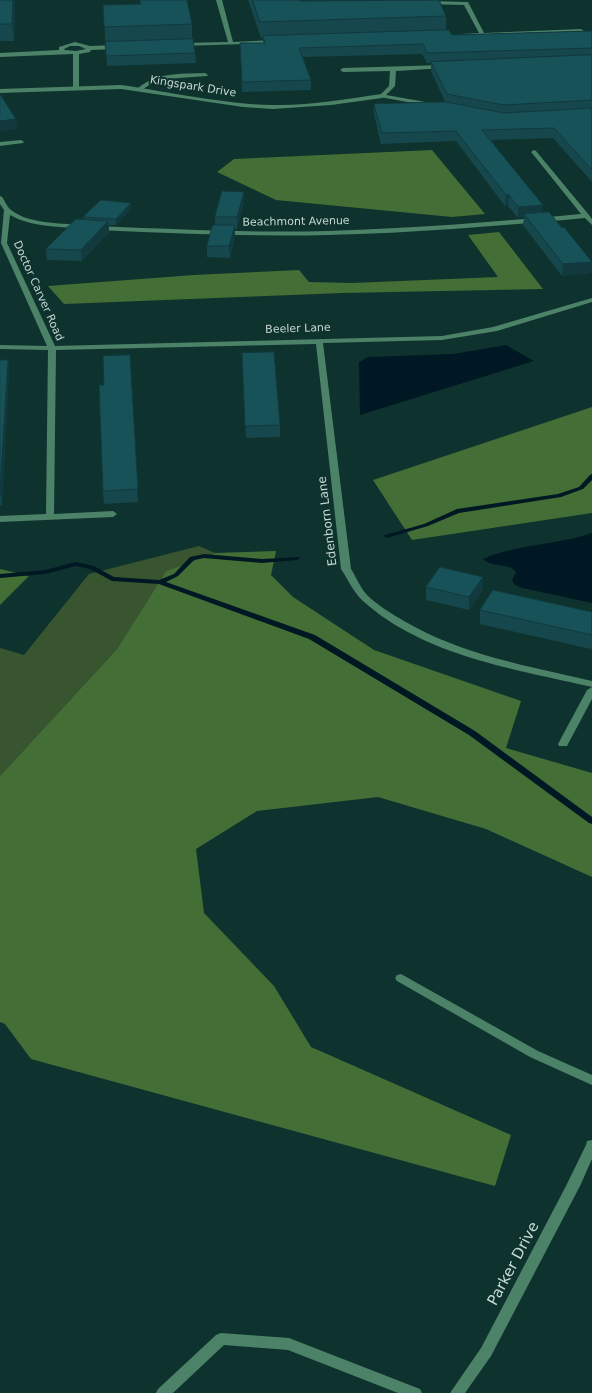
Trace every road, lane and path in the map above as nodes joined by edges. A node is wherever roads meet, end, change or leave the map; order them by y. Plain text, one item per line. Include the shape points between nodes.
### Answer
1 (219, 0) edge
2 (421, 3) edge
3 (581, 31) edge
4 (482, 34) junction
5 (453, 36) edge
6 (279, 41) edge
7 (231, 43) junction
8 (174, 45) edge
9 (127, 46) edge
10 (89, 48) junction
11 (63, 52) junction
12 (76, 53) junction
13 (0, 55) edge
14 (453, 67) edge
15 (393, 69) junction
16 (343, 70) dead end
17 (206, 75) dead end
18 (76, 87) junction
19 (140, 89) junction
20 (0, 91) edge
21 (382, 96) junction
22 (440, 106) edge
23 (21, 142) dead end
24 (0, 144) edge
25 (534, 152) dead end
26 (0, 198) edge
27 (7, 210) junction
28 (587, 216) junction
29 (592, 223) edge
30 (592, 300) edge
31 (318, 340) junction
32 (0, 347) edge
33 (52, 348) junction
34 (113, 514) dead end
35 (50, 516) junction
36 (0, 519) edge
37 (592, 684) edge
38 (592, 690) edge
39 (563, 744) dead end
40 (401, 978) dead end
41 (592, 1080) edge
42 (592, 1145) edge
43 (162, 1393) edge
44 (415, 1393) edge
45 (456, 1393) edge

1 - 7 street
2 - 4 street via 466,3
3 - 4 street
4 - 5 street
6 - 7 street
7 - 8 street
9 - 10 street
10 - 11 street via 71,44 61,48
10 - 12 street
11 - 12 street
11 - 13 street
12 - 18 street
14 - 15 street
15 - 16 street
15 - 21 street via 392,86
17 - 19 street via 159,78
18 - 19 street, Kingspark Drive
18 - 20 street, Kingspark Drive
19 - 21 street, Kingspark Drive via 254,106 331,104
21 - 22 street, Kingspark Drive
23 - 24 street
25 - 28 street
26 - 27 street
27 - 28 street, Beachmont Avenue via 24,219 107,229 241,233 452,228
27 - 33 street, Doctor Carver Road via 4,243
28 - 29 street
30 - 31 street, Beeler Lane via 494,329 442,338
31 - 33 street, Beeler Lane
31 - 37 street, Edenborn Lane via 346,569 364,596 399,624 442,645
32 - 33 street, Beeler Lane
33 - 35 street, Doctor Carver Road
34 - 35 street
35 - 36 street
38 - 39 street
40 - 41 street via 534,1054
42 - 45 street, Parker Drive via 486,1352
43 - 44 street via 221,1339 289,1344

